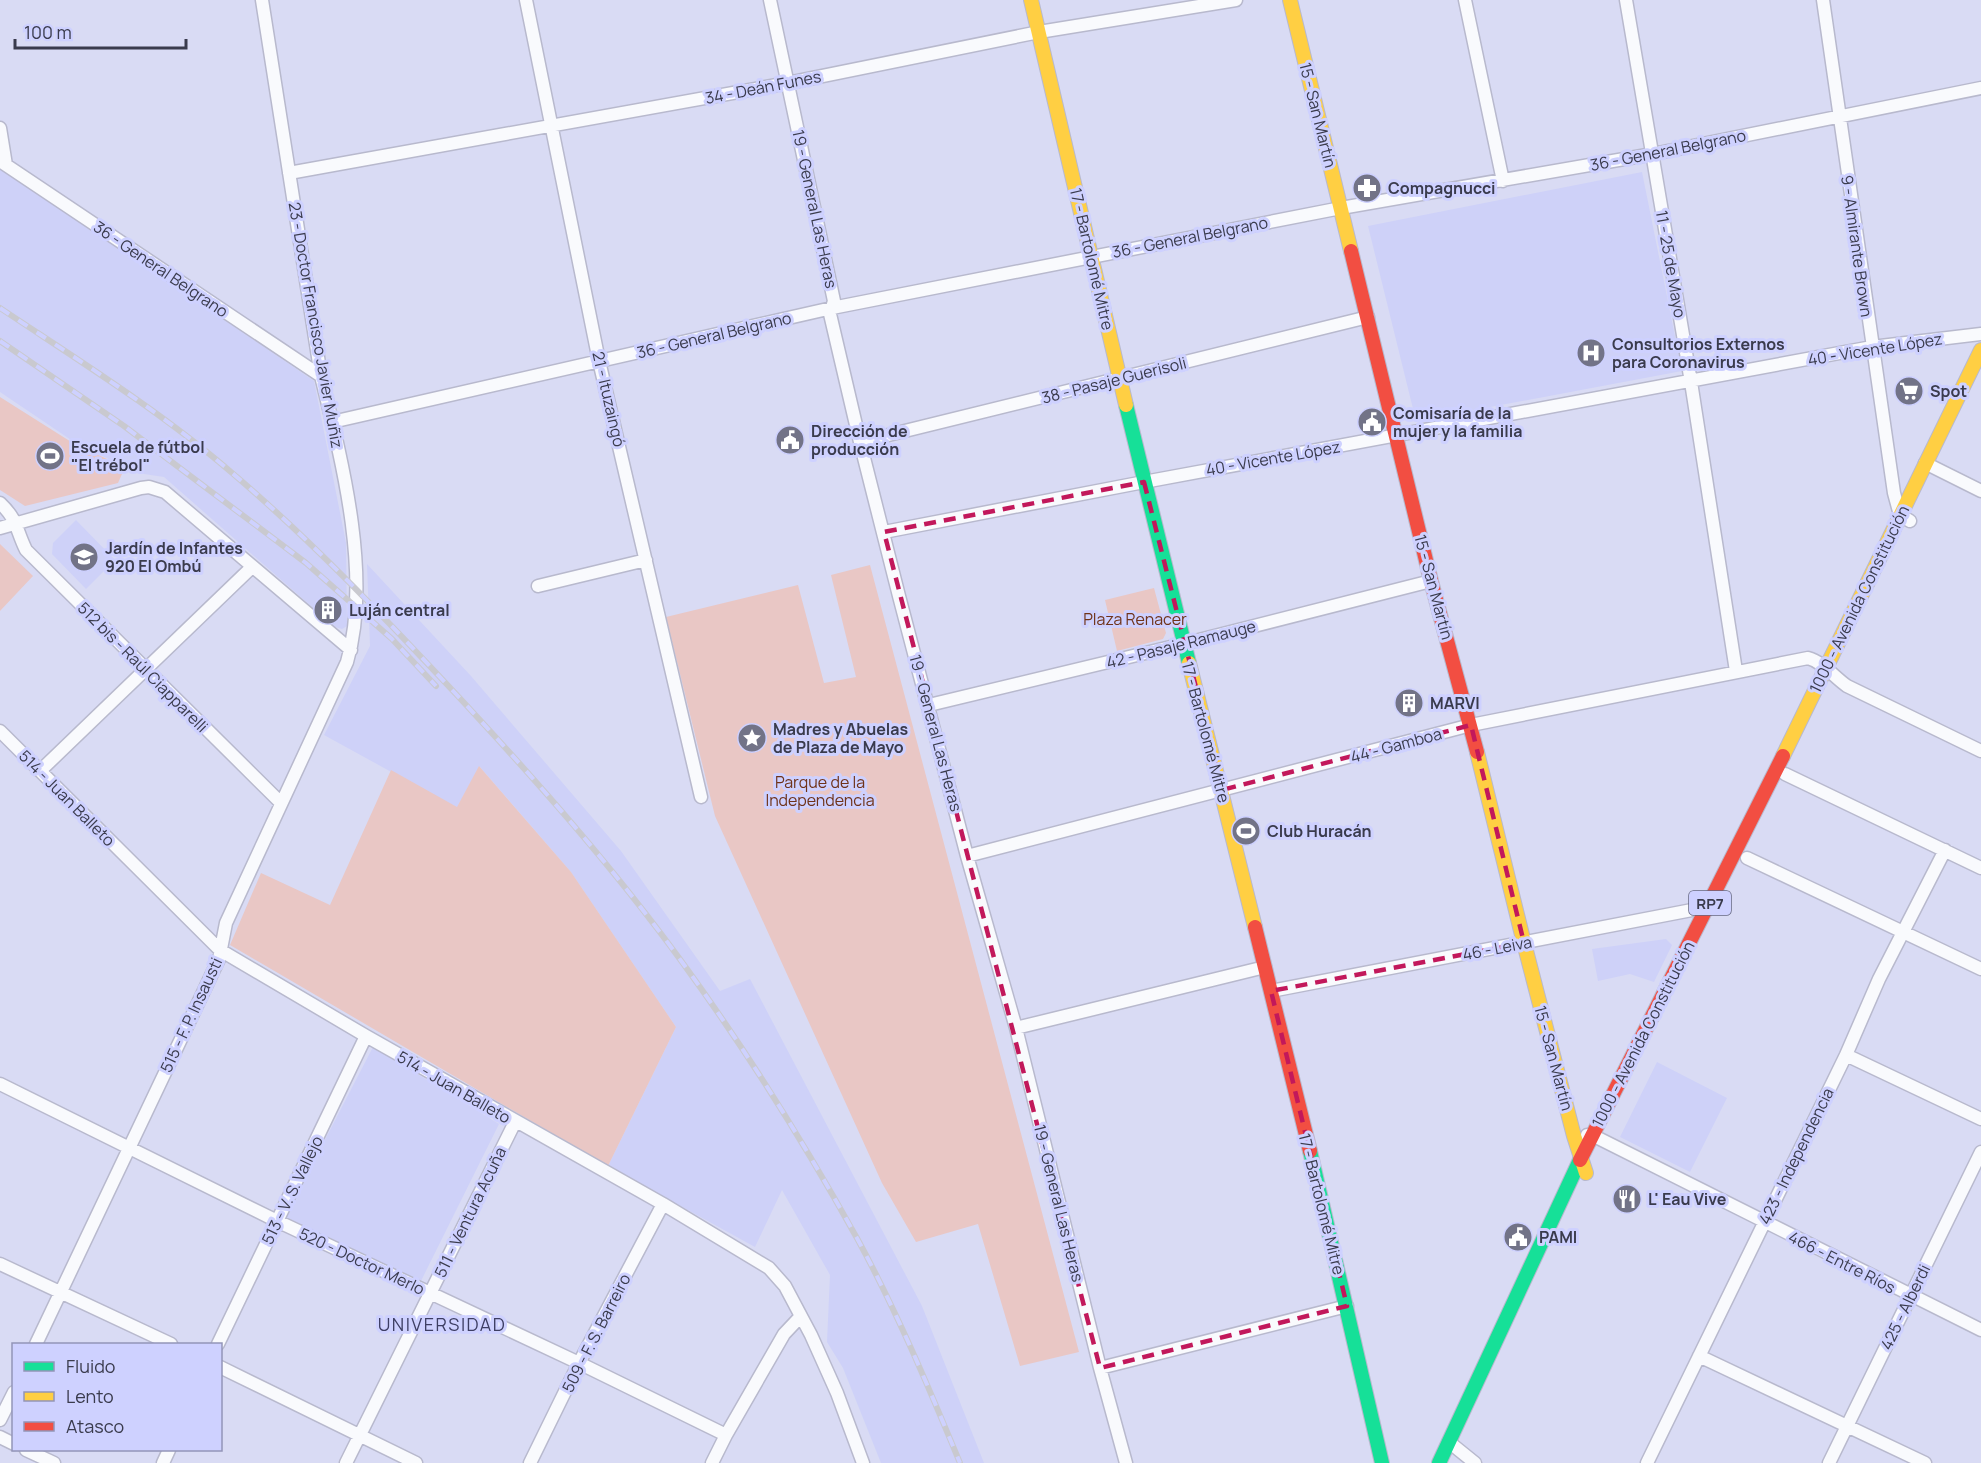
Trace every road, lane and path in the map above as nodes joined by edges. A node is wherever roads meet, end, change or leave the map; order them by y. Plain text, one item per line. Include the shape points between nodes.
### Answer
1 (262, 0) edge
2 (526, 0) edge
3 (770, 0) edge
4 (1031, 0) edge
5 (1236, 0) edge
6 (1290, 0) edge
7 (1465, 0) edge
8 (1626, 0) edge
9 (1823, 0) edge
10 (1039, 32) junction
11 (788, 83) junction
12 (1981, 88) edge
13 (1839, 117) junction
14 (553, 126) junction
15 (0, 128) edge
16 (1653, 154) junction
17 (3, 163) edge
18 (290, 173) junction
19 (1503, 181) junction
20 (1341, 208) junction
21 (1091, 256) junction
22 (832, 308) junction
23 (1368, 317) junction
24 (1981, 334) edge
25 (1872, 346) junction
26 (1981, 350) edge
27 (599, 361) junction
28 (321, 376) junction
29 (1981, 377) edge
30 (1120, 379) junction
31 (1691, 382) junction
32 (332, 422) junction
33 (1396, 435) junction
34 (860, 442) junction
35 (1931, 466) junction
36 (1144, 482) junction
37 (1981, 491) edge
38 (0, 503) edge
39 (1905, 518) junction
40 (17, 523) junction
41 (0, 528) edge
42 (884, 532) junction
43 (646, 560) junction
44 (252, 567) junction
45 (1431, 581) junction
46 (538, 586) dead end
47 (1183, 644) junction
48 (351, 650) junction
49 (144, 669) junction
50 (1736, 671) junction
51 (1830, 673) junction
52 (929, 705) junction
53 (1471, 725) junction
54 (2, 737) edge
55 (1981, 751) edge
56 (40, 771) junction
57 (1785, 774) junction
58 (1222, 790) junction
59 (701, 797) dead end
60 (281, 803) junction
61 (1945, 850) junction
62 (967, 856) junction
63 (1747, 858) junction
64 (1981, 868) edge
65 (1723, 904) junction
66 (1707, 907) junction
67 (1905, 932) junction
68 (1524, 943) junction
69 (220, 950) junction
70 (1264, 967) junction
71 (1981, 969) edge
72 (1271, 991) junction
73 (1016, 1028) junction
74 (366, 1036) junction
75 (1846, 1055) junction
76 (0, 1084) edge
77 (1981, 1119) edge
78 (515, 1122) junction
79 (1574, 1136) junction
80 (1597, 1137) junction
81 (129, 1147) junction
82 (1981, 1152) edge
83 (1581, 1158) junction
84 (1586, 1173) junction
85 (663, 1204) junction
86 (277, 1221) junction
87 (1764, 1221) junction
88 (0, 1264) edge
89 (60, 1293) junction
90 (430, 1293) junction
91 (1911, 1297) junction
92 (1347, 1306) junction
93 (801, 1316) junction
94 (1981, 1330) edge
95 (36, 1343) edge
96 (169, 1343) edge
97 (218, 1343) edge
98 (1699, 1356) junction
99 (579, 1363) junction
100 (1100, 1368) junction
101 (222, 1369) edge
102 (12, 1396) edge
103 (0, 1420) edge
104 (1848, 1425) junction
105 (360, 1435) junction
106 (726, 1436) junction
107 (1454, 1445) junction
108 (30, 1451) edge
109 (1379, 1462) edge
110 (54, 1463) edge
111 (346, 1463) edge
112 (416, 1463) edge
113 (530, 1463) edge
114 (712, 1463) edge
115 (863, 1463) edge
116 (1125, 1463) edge
117 (1439, 1463) edge
118 (1452, 1463) edge
119 (1475, 1463) edge
120 (1647, 1463) edge
121 (1830, 1463) edge
122 (1925, 1463) edge

1 - 18 street, 23 - Doctor Francisco Javier Muñiz
2 - 14 street, 21 - Ituzaingó
3 - 11 street, 19 - General Las Heras
4 - 10 street, 17 - Bartolomé Mitre
5 - 10 street, 34 - Deán Funes
6 - 20 street, 15 - San Martín
7 - 19 street
8 - 16 street, 11 - 25 de Mayo
9 - 13 street, 9 - Almirante Brown
10 - 11 street, 34 - Deán Funes
10 - 21 street, 17 - Bartolomé Mitre
11 - 14 street, 34 - Deán Funes
11 - 22 street, 19 - General Las Heras via 834,301
12 - 13 street, 36 - General Belgrano
13 - 16 street, 36 - General Belgrano
13 - 25 street, 9 - Almirante Brown
14 - 18 street, 34 - Deán Funes
14 - 27 street, 21 - Ituzaingó
15 - 17 street
16 - 19 street, 36 - General Belgrano
16 - 31 street, 11 - 25 de Mayo
17 - 28 street, 36 - General Belgrano
18 - 28 street, 23 - Doctor Francisco Javier Muñiz
19 - 20 street, 36 - General Belgrano
20 - 21 street, 36 - General Belgrano
20 - 23 street, 15 - San Martín
21 - 22 street, 36 - General Belgrano
21 - 30 street, 17 - Bartolomé Mitre
22 - 27 street, 36 - General Belgrano
22 - 34 street, 19 - General Las Heras via 830,314
23 - 30 street, 38 - Pasaje Guerisoli
23 - 33 street, 15 - San Martín
24 - 25 street, 40 - Vicente López
25 - 31 street, 40 - Vicente López
25 - 39 street, 9 - Almirante Brown via 1894,493
26 - 35 street, 1000 - Avenida Constitución / RP7
27 - 32 street, 36 - General Belgrano
27 - 43 street, 21 - Ituzaingó
28 - 32 street, 23 - Doctor Francisco Javier Muñiz
29 - 35 street, 1000 - Avenida Constitución / RP7
30 - 34 street, 38 - Pasaje Guerisoli
30 - 36 street, 17 - Bartolomé Mitre
31 - 33 street, 40 - Vicente López
31 - 50 street, 11 - 25 de Mayo
32 - 48 street, 23 - Doctor Francisco Javier Muñiz via 355,555 356,606
33 - 36 street, 40 - Vicente López
33 - 45 street, 15 - San Martín
34 - 42 street, 19 - General Las Heras
35 - 37 street
35 - 39 street, 1000 - Avenida Constitución / RP7
36 - 42 street, 40 - Vicente López
36 - 47 street, 17 - Bartolomé Mitre
38 - 40 street
39 - 51 street, 1000 - Avenida Constitución / RP7
40 - 41 street
40 - 44 street via 148,487 165,492
40 - 49 street, 512 bis - Raúl Ciapparelli via 26,550
42 - 52 street, 19 - General Las Heras
43 - 46 street
43 - 59 street, 21 - Ituzaingó
44 - 48 street
44 - 49 street
45 - 47 street, 42 - Pasaje Ramauge
45 - 53 street, 15 - San Martín
47 - 52 street, 42 - Pasaje Ramauge
47 - 58 street, 17 - Bartolomé Mitre
48 - 60 street, 515 - F. P. Insausti
49 - 56 street
49 - 60 street, 512 bis - Raúl Ciapparelli
50 - 51 street, 44 - Gamboa via 1808,658 1817,660
50 - 53 street, 44 - Gamboa
51 - 55 street, 44 - Gamboa via 1847,686
51 - 57 street, 1000 - Avenida Constitución / RP7
51 - 66 street, 1000 - Avenida Constitución / RP7
52 - 62 street, 19 - General Las Heras
53 - 58 street, 44 - Gamboa
53 - 68 street, 15 - San Martín
54 - 56 street, 514 - Juan Balleto
56 - 69 street, 514 - Juan Balleto
57 - 61 street
57 - 63 street, 1000 - Avenida Constitución / RP7
58 - 62 street, 44 - Gamboa
58 - 70 street, 17 - Bartolomé Mitre
60 - 69 street, 515 - F. P. Insausti via 226,923
61 - 64 street
61 - 67 street, 423 - Independencia
62 - 73 street, 19 - General Las Heras
63 - 65 street, 1000 - Avenida Constitución / RP7
63 - 67 street
65 - 66 street, 46 - Leiva
65 - 80 street, 1000 - Avenida Constitución / RP7
66 - 68 street, 46 - Leiva
66 - 80 street, 1000 - Avenida Constitución / RP7
67 - 71 street
67 - 75 street, 423 - Independencia via 1879,979
68 - 72 street, 46 - Leiva
68 - 79 street, 15 - San Martín
69 - 74 street, 514 - Juan Balleto
69 - 81 street, 515 - F. P. Insausti
70 - 72 street, 17 - Bartolomé Mitre
70 - 73 street
72 - 92 street, 17 - Bartolomé Mitre
73 - 100 street, 19 - General Las Heras
74 - 78 street, 514 - Juan Balleto
74 - 86 street, 513 - V. S. Vallejo
75 - 77 street
75 - 87 street, 423 - Independencia
76 - 81 street, 520 - Doctor Merlo
78 - 85 street, 514 - Juan Balleto
78 - 90 street, 511 - Ventura Acuña
79 - 80 street, 466 - Entre Ríos
79 - 83 street, 15 - San Martín
80 - 83 street, 1000 - Avenida Constitución / RP7
80 - 84 street, 1000 - Avenida Constitución / RP7
80 - 87 street, 466 - Entre Ríos
81 - 86 street, 520 - Doctor Merlo
81 - 89 street, 515 - F. P. Insausti
82 - 91 street, 425 - Alberdi
83 - 84 street, 15 - San Martín
83 - 107 street, 1000 - Avenida Constitución / RP7
84 - 107 street, 1000 - Avenida Constitución / RP7
85 - 93 street, 514 - Juan Balleto via 769,1268 785,1286
85 - 99 street, 509 - F. S. Barreiro
86 - 90 street, 520 - Doctor Merlo
86 - 97 street, 513 - V. S. Vallejo
87 - 91 street, 466 - Entre Ríos
87 - 98 street, 423 - Independencia
88 - 89 street
89 - 95 street, 515 - F. P. Insausti
89 - 96 street
90 - 99 street, 520 - Doctor Merlo
90 - 105 street, 511 - Ventura Acuña
91 - 94 street, 466 - Entre Ríos
91 - 104 street, 425 - Alberdi
92 - 100 street
92 - 109 street, 17 - Bartolomé Mitre
93 - 106 street via 784,1334
93 - 115 street, 514 - Juan Balleto via 837,1393
98 - 104 street
98 - 120 street, 423 - Independencia
99 - 106 street, 520 - Doctor Merlo
99 - 113 street, 509 - F. S. Barreiro
100 - 116 street, 19 - General Las Heras
101 - 105 street
102 - 103 street
104 - 121 street, 425 - Alberdi
104 - 122 street
105 - 111 street, 511 - Ventura Acuña
105 - 112 street
106 - 114 street
107 - 117 street, 1000 - Avenida Constitución / RP7
107 - 118 street, 1000 - Avenida Constitución / RP7
107 - 119 street
108 - 110 street

